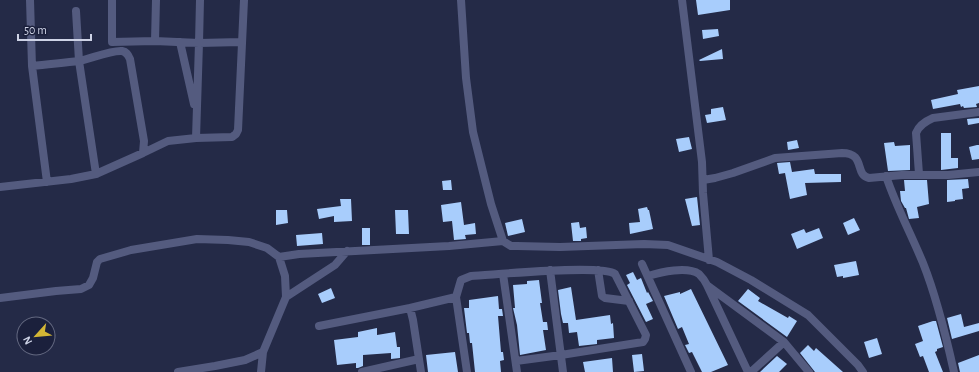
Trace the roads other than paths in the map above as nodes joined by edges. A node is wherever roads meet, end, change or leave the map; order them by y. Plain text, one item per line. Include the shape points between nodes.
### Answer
1 (30, 0) edge
2 (112, 0) edge
3 (156, 0) edge
4 (200, 0) edge
5 (244, 0) edge
6 (461, 0) edge
7 (682, 0) edge
8 (76, 11) dead end
9 (155, 42) junction
10 (180, 42) junction
11 (241, 42) junction
12 (199, 43) junction
13 (79, 61) junction
14 (32, 66) junction
15 (979, 112) edge
16 (196, 116) junction
17 (196, 138) junction
18 (143, 153) junction
19 (979, 172) edge
20 (96, 174) junction
21 (919, 174) junction
22 (886, 176) junction
23 (703, 180) junction
24 (47, 182) junction
25 (0, 188) edge
26 (503, 241) junction
27 (347, 251) junction
28 (279, 257) junction
29 (709, 260) junction
30 (642, 264) dead end
31 (550, 270) junction
32 (598, 270) junction
33 (503, 274) junction
34 (648, 276) junction
35 (707, 285) junction
36 (456, 296) junction
37 (286, 297) junction
38 (0, 298) edge
39 (629, 301) junction
40 (410, 308) junction
41 (319, 326) dead end
42 (784, 342) junction
43 (263, 352) junction
44 (561, 355) junction
45 (419, 359) junction
46 (516, 361) junction
47 (371, 371) edge
48 (178, 372) edge
49 (261, 372) edge
50 (362, 372) edge
51 (421, 372) edge
52 (467, 372) edge
53 (517, 372) edge
54 (563, 372) edge
55 (690, 372) edge
56 (748, 372) edge
57 (751, 372) edge
58 (809, 372) edge
59 (863, 372) edge
60 (954, 372) edge

1 - 14 street
2 - 9 street via 112,42
3 - 9 street
4 - 12 street
5 - 11 street
6 - 26 street via 466,78 473,132
7 - 23 street via 698,118
8 - 13 street
9 - 10 street
10 - 12 street
10 - 16 street
11 - 12 street
11 - 17 street via 238,130 232,137
12 - 16 street
13 - 14 street
13 - 18 street via 120,51 128,54 144,141
13 - 20 street
14 - 24 street
15 - 21 street via 933,118 918,127 916,133
16 - 17 street
17 - 18 street via 168,141
18 - 20 street
19 - 21 street
20 - 24 street
21 - 22 street
22 - 23 street via 865,177 852,154 842,152 775,158 733,173
22 - 60 street via 923,264 942,322
23 - 29 street
24 - 25 street
26 - 27 street
26 - 29 street via 511,246 668,245
27 - 28 street
27 - 37 street via 335,265
28 - 37 street via 285,276
28 - 38 street via 267,248 249,242 197,240 167,243 100,259 89,285 81,289
29 - 59 street via 728,267 808,315
30 - 34 street
31 - 32 street
31 - 33 street
31 - 44 street
32 - 39 street via 615,274
32 - 39 street via 602,296
33 - 36 street via 465,278 461,280
33 - 46 street
34 - 35 street via 681,270 692,271 699,274
34 - 55 street
35 - 42 street
35 - 56 street
36 - 40 street
36 - 52 street
37 - 43 street
39 - 44 street via 646,335 644,341
40 - 41 street
40 - 45 street
42 - 57 street
42 - 58 street
43 - 48 street via 245,360
43 - 49 street
44 - 46 street
44 - 54 street
45 - 47 street
45 - 51 street
46 - 53 street
47 - 50 street

